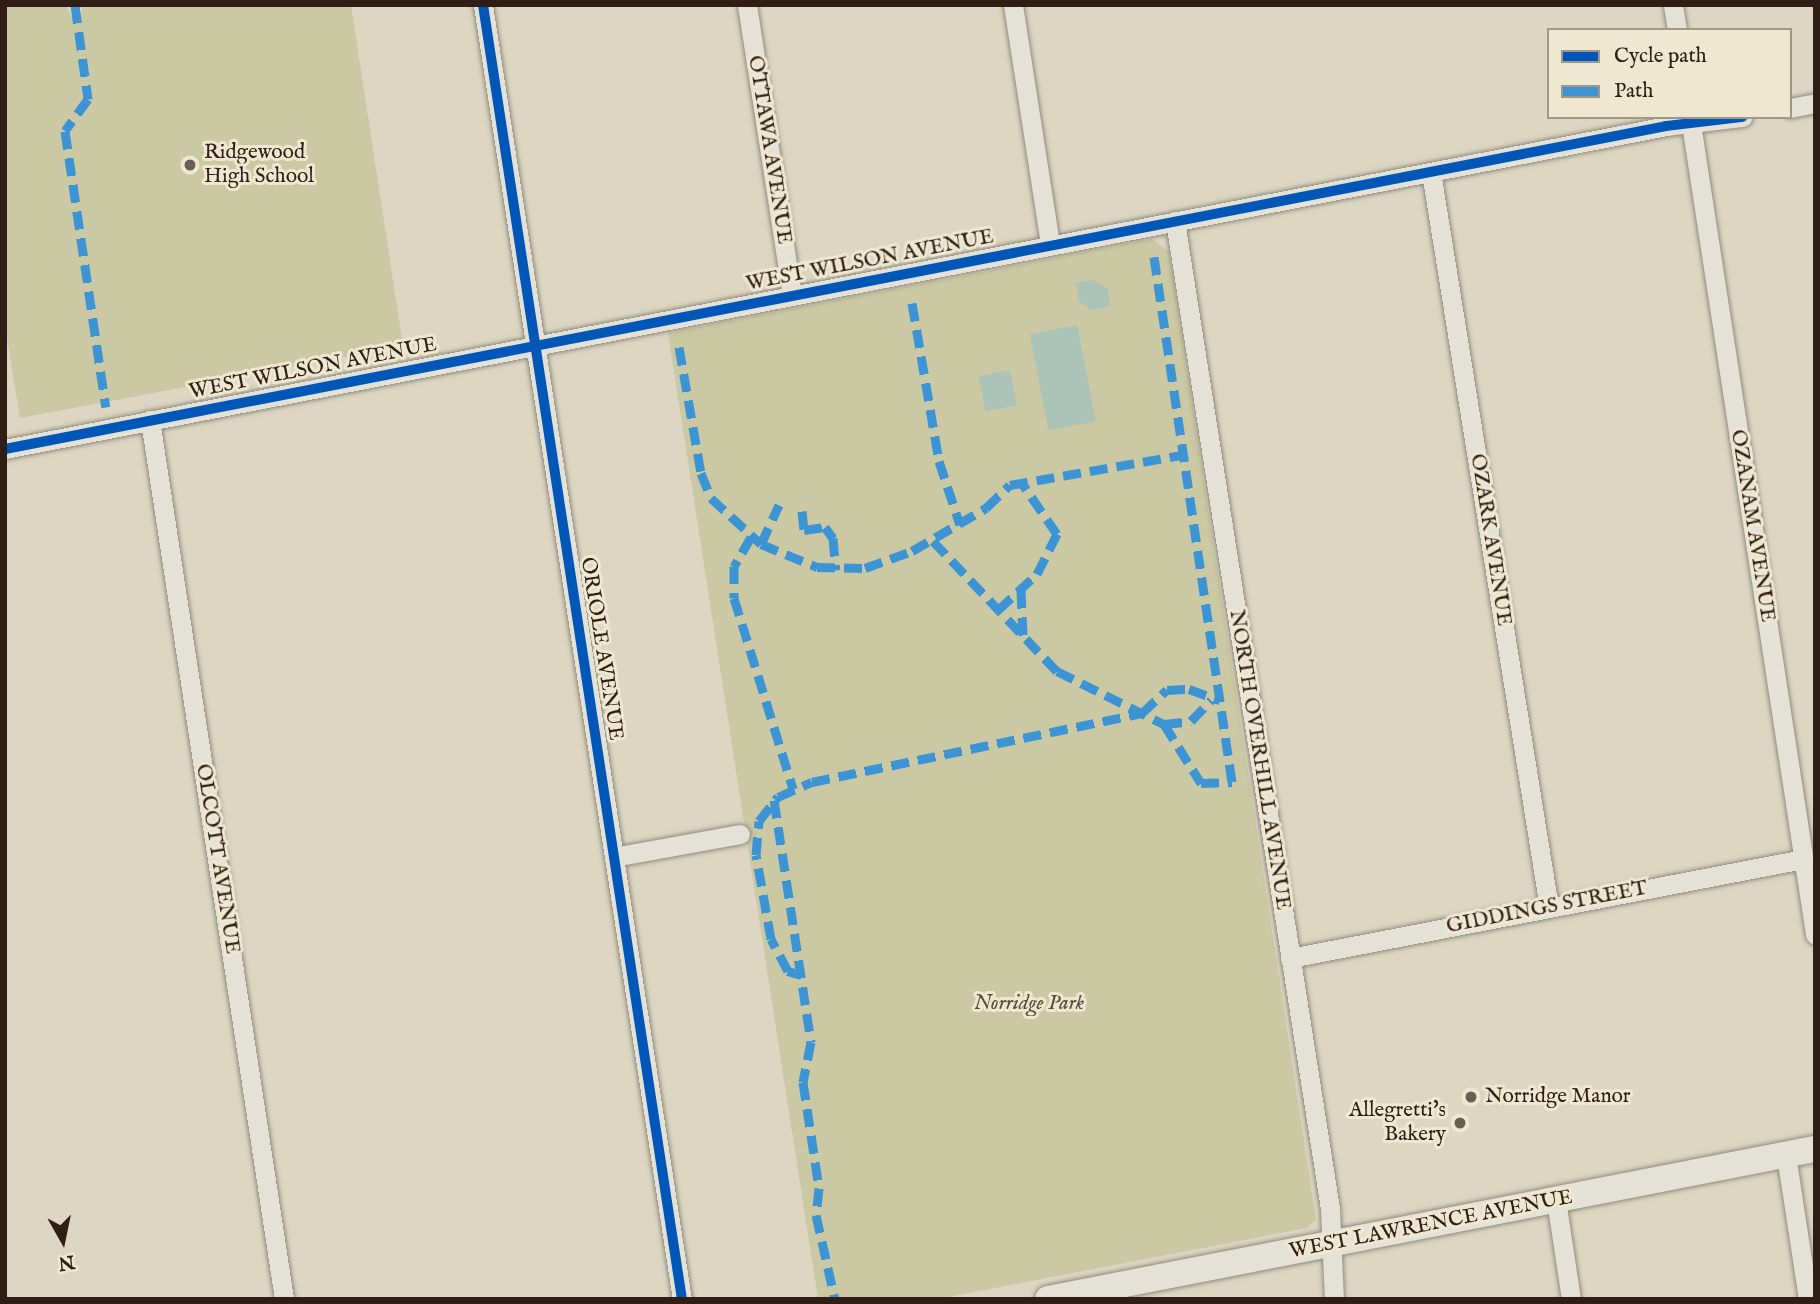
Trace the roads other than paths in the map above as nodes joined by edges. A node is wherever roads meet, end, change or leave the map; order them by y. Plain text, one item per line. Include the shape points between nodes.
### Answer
1 (483, 5) edge
2 (747, 5) edge
3 (1013, 5) edge
4 (1673, 5) edge
5 (1677, 28) edge
6 (1815, 103) edge
7 (1792, 108) edge
8 (1716, 119) edge
9 (1691, 121) edge
10 (1431, 172) junction
11 (1175, 221) junction
12 (1050, 246) junction
13 (792, 295) junction
14 (534, 345) junction
15 (150, 420) junction
16 (5, 449) edge
17 (740, 834) dead end
18 (614, 857) junction
19 (1803, 859) junction
20 (1549, 908) junction
21 (1815, 934) edge
22 (1290, 958) junction
23 (1815, 1149) edge
24 (1786, 1155) junction
25 (1556, 1200) junction
26 (1331, 1244) junction
27 (284, 1299) edge
28 (682, 1299) edge
29 (1048, 1299) edge
30 (1334, 1299) edge
31 (1571, 1299) edge
32 (1808, 1299) edge

1 - 14 street, ORIOLE AVENUE
2 - 13 street, OTTAWA AVENUE
3 - 12 street
4 - 5 street
6 - 7 street
8 - 9 street, WEST WILSON AVENUE
9 - 10 street, WEST WILSON AVENUE
9 - 19 street, OZANAM AVENUE
10 - 11 street, WEST WILSON AVENUE
10 - 20 street, OZARK AVENUE
11 - 12 street, WEST WILSON AVENUE
11 - 22 street, NORTH OVERHILL AVENUE
12 - 13 street, WEST WILSON AVENUE
13 - 14 street, WEST WILSON AVENUE
14 - 15 street, WEST WILSON AVENUE
14 - 18 street, ORIOLE AVENUE
15 - 16 street, WEST WILSON AVENUE
15 - 27 street, OLCOTT AVENUE
17 - 18 street
18 - 28 street, ORIOLE AVENUE
19 - 20 street, GIDDINGS STREET
19 - 21 street, OZANAM AVENUE
20 - 22 street, GIDDINGS STREET
22 - 26 street, NORTH OVERHILL AVENUE
23 - 24 main road, WEST LAWRENCE AVENUE
24 - 25 main road, WEST LAWRENCE AVENUE
24 - 32 street
25 - 26 main road, WEST LAWRENCE AVENUE
25 - 31 street
26 - 29 main road, WEST LAWRENCE AVENUE
26 - 30 street, NORTH OVERHILL AVENUE

